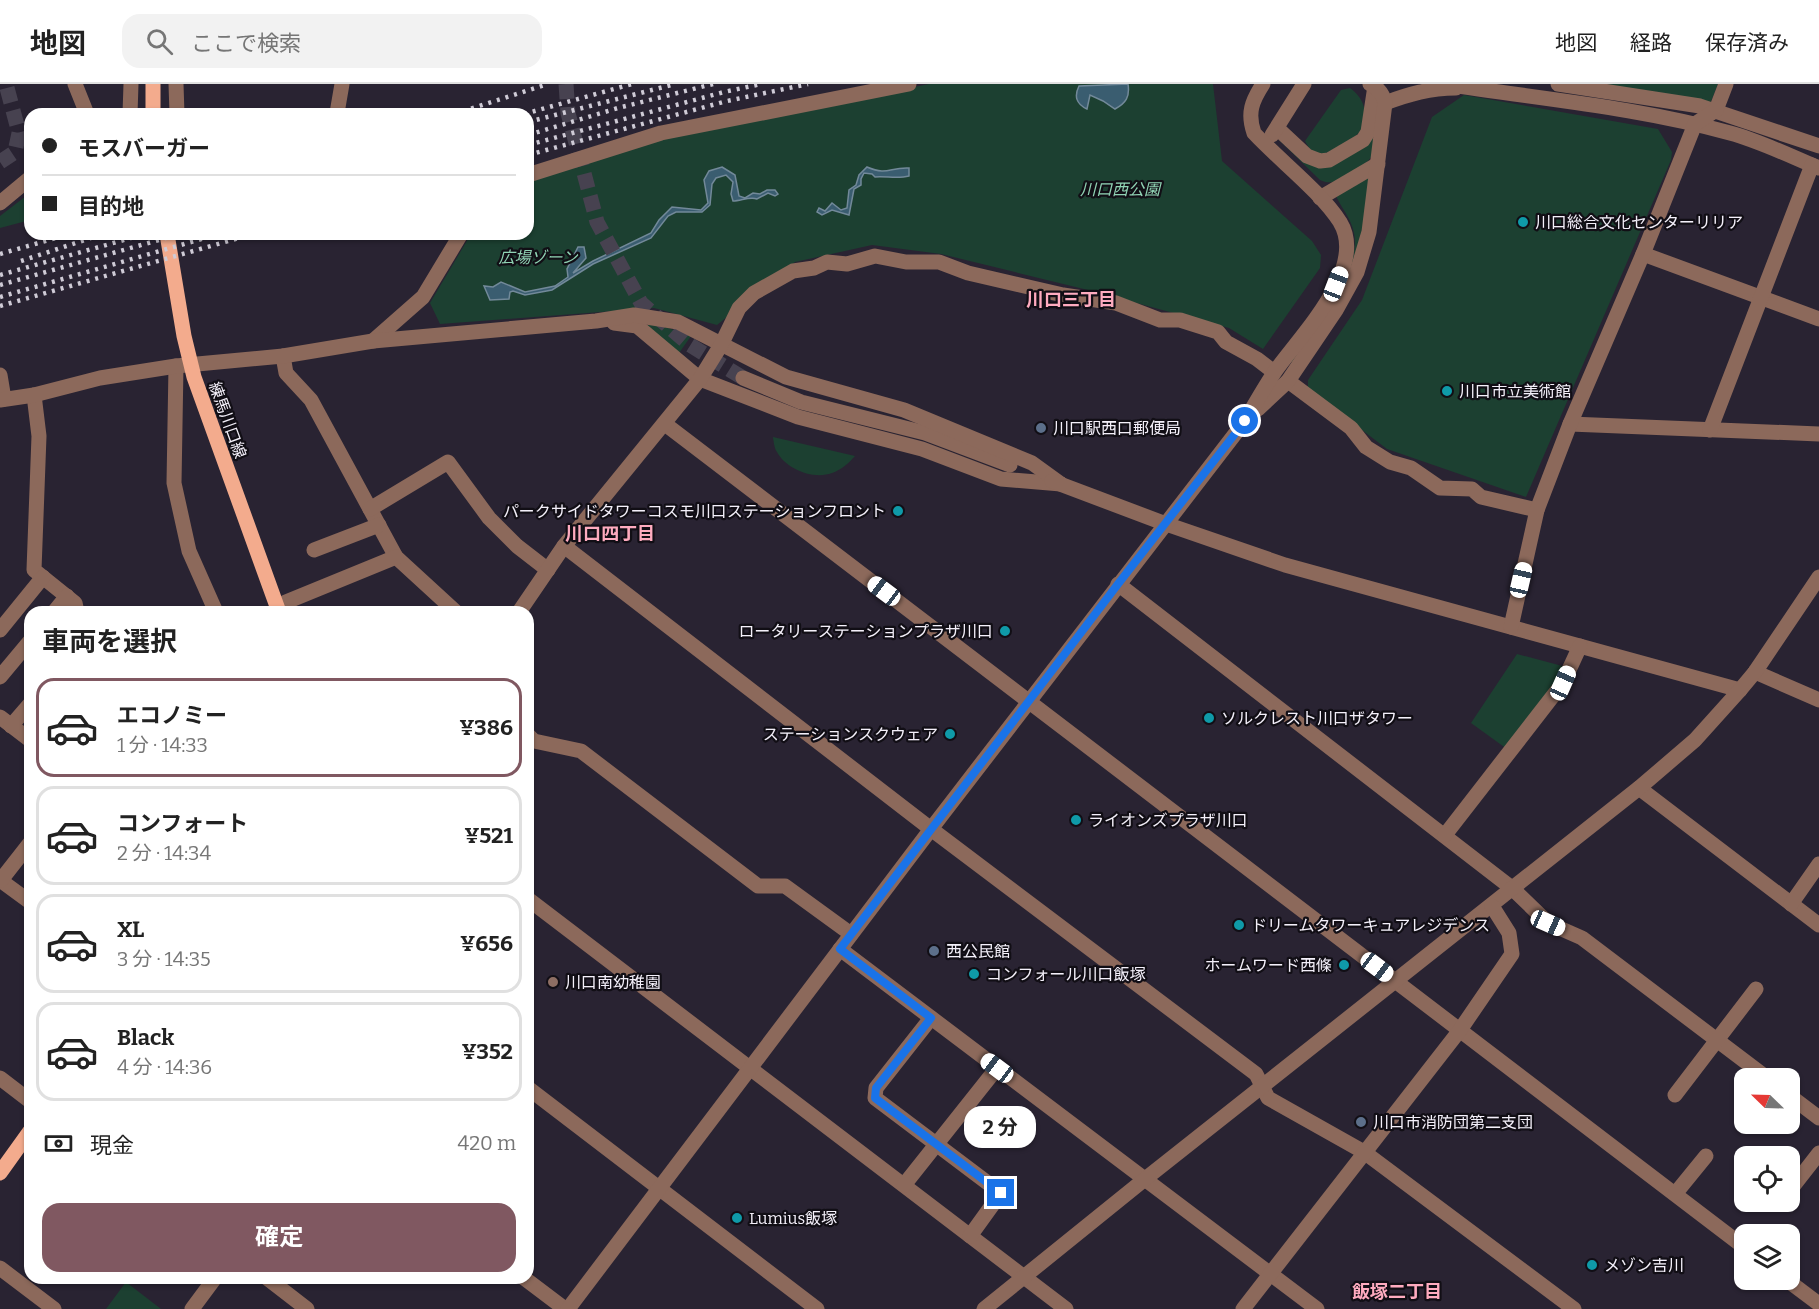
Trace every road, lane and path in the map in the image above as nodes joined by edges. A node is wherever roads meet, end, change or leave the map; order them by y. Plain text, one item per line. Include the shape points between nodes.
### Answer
1 (75, 84) edge
2 (131, 84) edge
3 (153, 84) edge
4 (176, 84) edge
5 (342, 84) edge
6 (909, 84) edge
7 (1263, 84) edge
8 (1304, 84) edge
9 (1445, 84) edge
10 (1558, 84) edge
11 (1726, 84) edge
12 (1373, 85) edge
13 (1474, 88) junction
14 (1385, 103) junction
15 (85, 108) edge
16 (130, 108) edge
17 (153, 108) edge
18 (177, 108) edge
19 (338, 108) edge
20 (1716, 110) junction
21 (1695, 124) junction
22 (1277, 128) junction
23 (1265, 145) junction
24 (1819, 146) edge
25 (1378, 164) junction
26 (1816, 167) edge
27 (534, 173) edge
28 (24, 183) edge
29 (1320, 198) junction
30 (0, 203) edge
31 (168, 240) edge
32 (457, 240) edge
33 (1643, 254) junction
34 (1761, 298) junction
35 (1819, 319) edge
36 (596, 321) junction
37 (373, 341) junction
38 (721, 345) junction
39 (283, 356) junction
40 (176, 366) junction
41 (1274, 372) junction
42 (0, 375) edge
43 (743, 378) tunnel mouth
44 (700, 379) junction
45 (1288, 381) junction
46 (34, 395) junction
47 (2, 399) edge
48 (1245, 421) junction
49 (665, 423) junction
50 (1570, 424) junction
51 (1710, 429) junction
52 (1819, 434) edge
53 (1061, 484) junction
54 (370, 509) junction
55 (1537, 510) junction
56 (1166, 524) junction
57 (379, 525) junction
58 (564, 546) junction
59 (314, 550) dead end
60 (396, 557) junction
61 (548, 570) junction
62 (43, 577) junction
63 (1819, 577) edge
64 (1118, 584) junction
65 (67, 596) junction
66 (59, 606) edge
67 (76, 606) edge
68 (213, 606) edge
69 (275, 606) edge
70 (282, 606) edge
71 (449, 606) edge
72 (523, 606) edge
73 (1511, 627) junction
74 (0, 630) edge
75 (1580, 646) junction
76 (24, 648) edge
77 (1755, 672) junction
78 (0, 677) edge
79 (1740, 690) junction
80 (1819, 700) edge
81 (1030, 703) junction
82 (24, 708) edge
83 (6, 722) edge
84 (24, 736) edge
85 (534, 741) edge
86 (1639, 788) junction
87 (931, 829) junction
88 (1445, 836) junction
89 (24, 851) edge
90 (1819, 864) edge
91 (1, 880) edge
92 (1514, 889) junction
93 (24, 898) edge
94 (1791, 903) junction
95 (534, 904) edge
96 (1492, 906) junction
97 (1819, 925) edge
98 (851, 934) junction
99 (840, 949) junction
100 (1396, 981) junction
101 (1756, 989) dead end
102 (931, 1018) junction
103 (1460, 1030) junction
104 (1717, 1041) junction
105 (749, 1068) junction
106 (997, 1068) junction
107 (1753, 1068) edge
108 (0, 1078) edge
109 (1263, 1086) junction
110 (534, 1093) edge
111 (1675, 1095) dead end
112 (24, 1096) edge
113 (1800, 1104) edge
114 (1819, 1118) edge
115 (24, 1139) edge
116 (937, 1143) junction
117 (1364, 1152) junction
118 (1819, 1153) edge
119 (1706, 1156) dead end
120 (0, 1173) edge
121 (1800, 1177) edge
122 (1145, 1179) junction
123 (904, 1185) junction
124 (658, 1188) junction
125 (1675, 1194) junction
126 (970, 1236) junction
127 (1734, 1239) edge
128 (0, 1268) edge
129 (1269, 1273) junction
130 (1024, 1277) junction
131 (211, 1284) edge
132 (275, 1284) edge
133 (532, 1284) edge
134 (1800, 1290) edge
135 (1819, 1304) edge
136 (54, 1309) edge
137 (192, 1309) edge
138 (307, 1309) edge
139 (566, 1309) edge
140 (817, 1309) edge
141 (984, 1309) edge
142 (1066, 1309) edge
143 (1243, 1309) edge
144 (1317, 1309) edge
145 (1574, 1309) edge

1 - 15 street
2 - 16 street
3 - 17 main road
4 - 18 street
5 - 19 street
6 - 27 street via 661,133
7 - 23 street via 1251,106 1250,120 1254,133
8 - 22 street
9 - 13 street
10 - 20 street
11 - 20 street
12 - 14 street via 1383,94
12 - 22 street via 1368,132 1363,140 1329,160 1314,160
13 - 14 street via 1428,90
13 - 21 street
14 - 25 street
20 - 21 street
20 - 24 street
21 - 26 street via 1754,141
21 - 33 street
22 - 23 street
23 - 29 street
25 - 29 street
25 - 45 street via 1369,232 1357,272
26 - 34 street
28 - 30 street
29 - 41 street via 1341,224 1347,247 1344,264 1327,302
31 - 69 main road, 練馬川口線 via 194,377
32 - 37 street via 423,297
33 - 34 street
33 - 50 street
34 - 35 street
34 - 51 street
36 - 37 street
36 - 38 street via 633,315 678,322
36 - 44 street via 637,326
37 - 39 street
38 - 41 street via 739,309 754,293 793,272 827,262 847,264 875,256 906,262 939,262 968,273 1116,303 1160,320 1180,320 1218,332 1226,342
38 - 44 street
38 - 53 street via 786,377 904,410 1032,463
39 - 40 street
39 - 54 street via 286,373 311,400
40 - 46 street via 100,378
40 - 68 street via 174,483 189,551
41 - 48 street
42 - 47 street
43 - 53 street via 801,402 924,433
44 - 49 street
44 - 53 street via 798,417 922,449 1001,479
45 - 48 street
45 - 55 street via 1351,428 1366,447 1390,462 1411,468 1440,488 1472,489 1481,497
46 - 47 street
46 - 62 street via 39,436 34,570
48 - 56 street
49 - 58 street
49 - 81 street
50 - 51 street
50 - 55 street
51 - 52 street
53 - 56 street
54 - 57 street
54 - 61 street via 448,462 489,518
55 - 73 street
56 - 64 street
56 - 73 street via 1285,565
57 - 59 street
57 - 60 street
58 - 61 street
58 - 87 street
60 - 70 street
60 - 71 street
61 - 72 street
62 - 65 street
62 - 74 street
63 - 77 street
64 - 81 street
64 - 88 street
65 - 66 street
65 - 67 street
73 - 75 street
75 - 79 street
75 - 88 street via 1563,683
76 - 78 street
77 - 79 street
77 - 80 street
79 - 86 street via 1695,740
81 - 87 street
81 - 100 street
82 - 83 street
83 - 84 street
85 - 98 street via 581,751 759,886 785,885
86 - 92 street
86 - 94 street
87 - 98 street
87 - 109 street via 1256,1074
88 - 92 street
89 - 91 street
90 - 94 street
91 - 93 street
92 - 96 street
92 - 104 street via 1548,923 1582,938
94 - 97 street
95 - 105 street
96 - 100 street
96 - 103 street via 1509,933 1512,954
98 - 99 street
99 - 102 street
99 - 105 street
100 - 103 street
100 - 109 street
101 - 104 street
102 - 106 street
102 - 116 street via 876,1088 875,1098
103 - 117 street
103 - 125 street
104 - 107 street
104 - 111 street
105 - 123 street
105 - 124 street
106 - 116 street
106 - 122 street
108 - 112 street
109 - 117 street via 1268,1098
109 - 122 street
110 - 124 street
113 - 114 street
115 - 120 main road
116 - 123 street
116 - 126 street via 1001,1193
117 - 129 street
117 - 145 street
118 - 121 street
119 - 125 street
122 - 129 street
122 - 130 street
123 - 126 street
124 - 139 street
124 - 140 street
125 - 127 street
126 - 130 street
128 - 136 street
129 - 143 street
129 - 144 street
130 - 141 street
130 - 142 street
131 - 137 street
132 - 138 street
133 - 139 street
134 - 135 street

